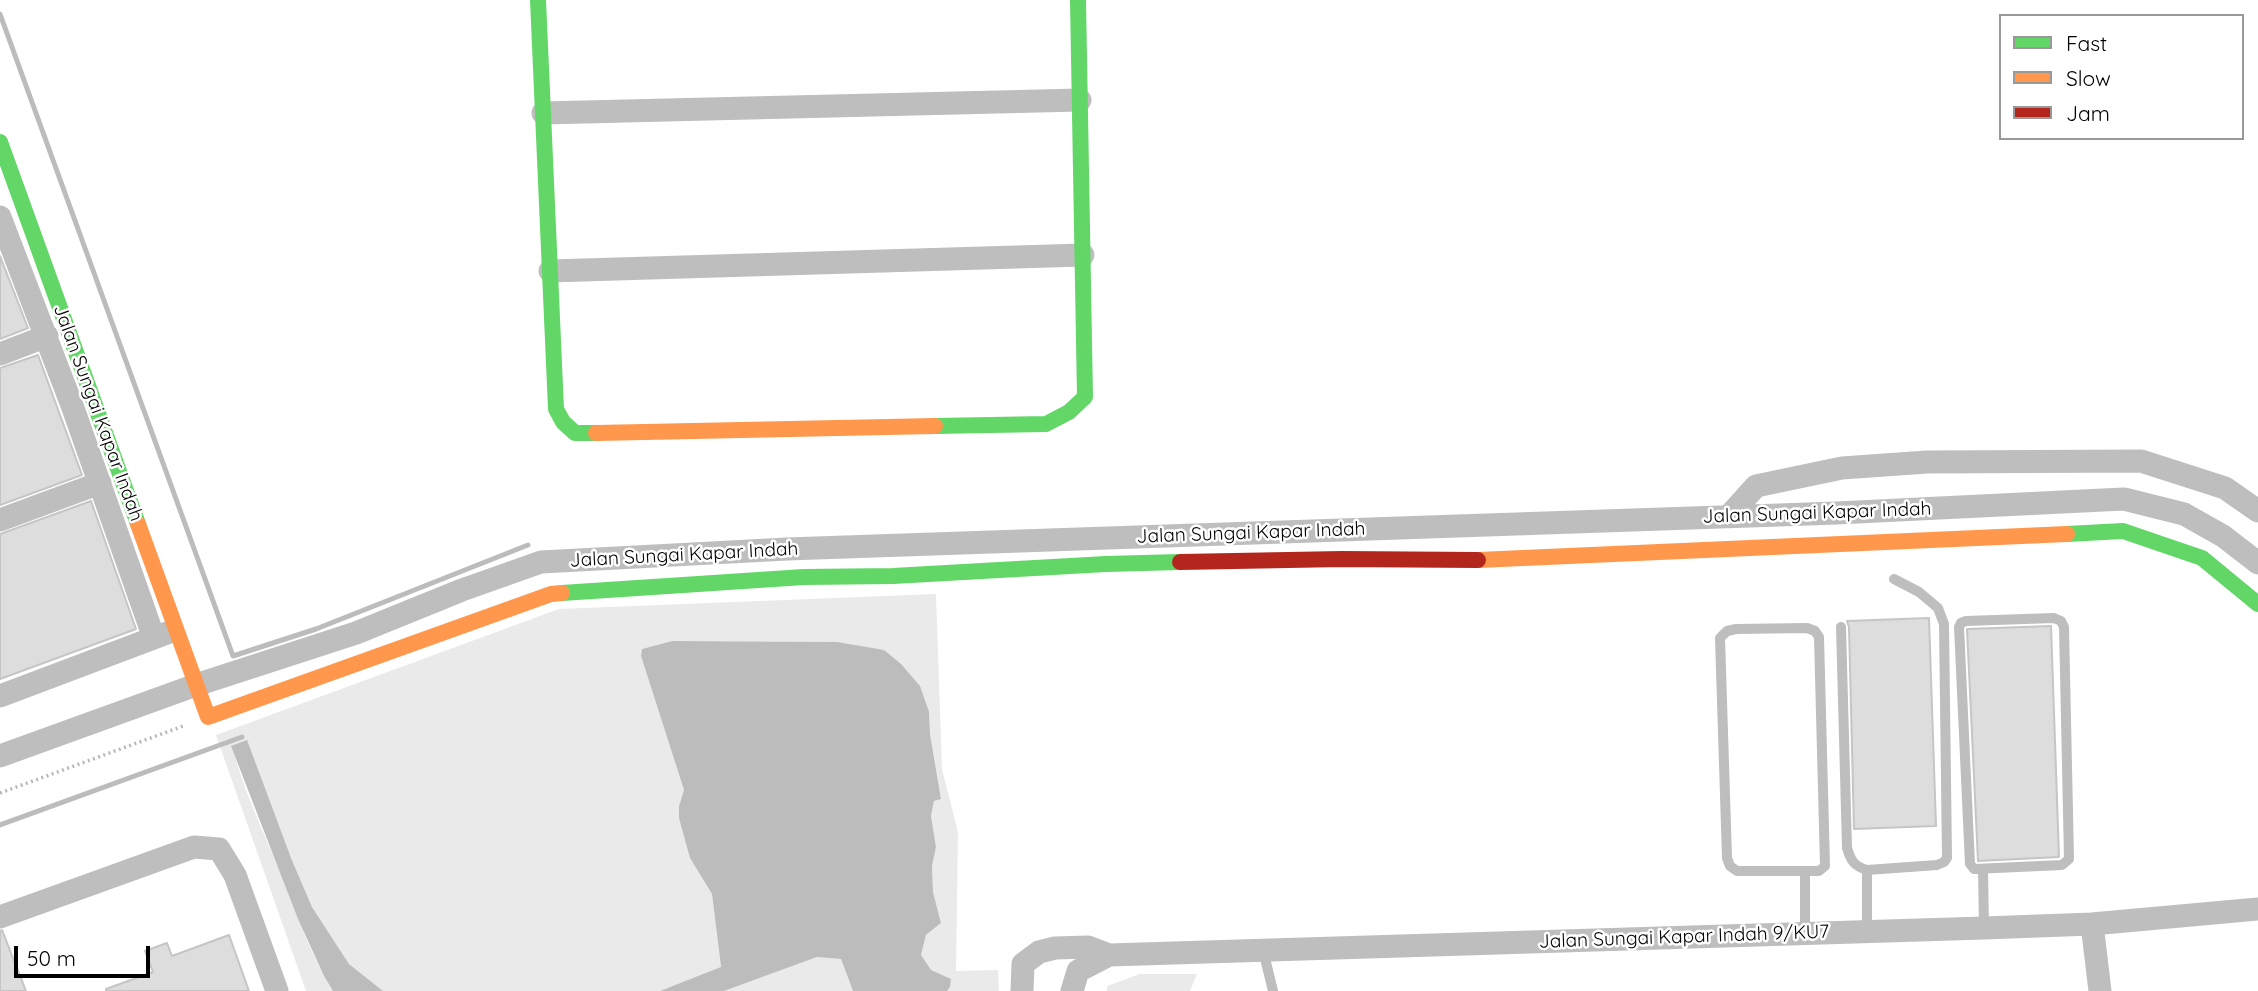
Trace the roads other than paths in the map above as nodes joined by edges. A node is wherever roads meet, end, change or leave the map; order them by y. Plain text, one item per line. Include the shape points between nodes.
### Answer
1 (538, 0) edge
2 (1078, 0) edge
3 (1080, 100) junction
4 (543, 113) junction
5 (0, 142) edge
6 (0, 217) edge
7 (1083, 255) junction
8 (550, 271) junction
9 (47, 336) junction
10 (0, 354) edge
11 (100, 483) junction
12 (2258, 511) edge
13 (1729, 516) junction
14 (0, 520) edge
15 (2258, 563) edge
16 (1894, 579) dead end
17 (2258, 604) edge
18 (1841, 627) dead end
19 (176, 630) junction
20 (154, 638) junction
21 (196, 685) junction
22 (0, 696) edge
23 (0, 756) edge
24 (1983, 869) junction
25 (1805, 870) junction
26 (1867, 870) junction
27 (2258, 909) edge
28 (0, 917) edge
29 (2092, 924) junction
30 (1984, 928) junction
31 (1867, 931) junction
32 (1805, 933) junction
33 (1109, 955) junction
34 (1266, 961) junction
35 (277, 991) edge
36 (1022, 991) edge
37 (1072, 991) edge
38 (1273, 991) edge
39 (2099, 991) edge

1 - 4 street
2 - 3 street
3 - 4 street
3 - 7 street
4 - 8 street
5 - 19 street, Jalan Sungai Kapar Indah
6 - 9 street
7 - 8 street
7 - 8 street via 1085,397 1046,424 575,433 556,409
9 - 10 street
9 - 11 street
11 - 14 street
11 - 20 street
12 - 13 street via 2225,488 2141,461 1927,462 1842,468 1756,486
13 - 15 street, Jalan Sungai Kapar Indah via 2124,499 2184,514
13 - 21 street, Jalan Sungai Kapar Indah via 541,562 356,633
16 - 26 lane via 1938,608 1944,624 1947,858 1937,865
17 - 21 street, Jalan Sungai Kapar Indah via 2203,558 2123,531 1489,560 1183,562 804,577 551,594 208,717
18 - 26 lane via 1847,848 1856,866
19 - 20 street
19 - 21 street, Jalan Sungai Kapar Indah
20 - 22 street
21 - 23 street
24 - 24 lane via 2062,865 2069,859 2064,626 2054,618 1966,621 1959,627 1970,864
24 - 30 lane
25 - 25 lane via 1737,871 1727,858 1720,638 1727,631 1807,628 1819,637 1825,866 1819,871
25 - 32 lane
26 - 31 lane
27 - 29 street, Jalan Sungai Kapar Indah 9/KU7
28 - 35 street via 194,848 219,849 235,875
29 - 30 street, Jalan Sungai Kapar Indah 9/KU7
29 - 39 street
30 - 31 street, Jalan Sungai Kapar Indah 9/KU7
31 - 32 street, Jalan Sungai Kapar Indah 9/KU7
32 - 34 street, Jalan Sungai Kapar Indah 9/KU7
33 - 34 street, Jalan Sungai Kapar Indah 9/KU7
33 - 36 street via 1088,947 1039,951 1023,964
33 - 37 street via 1078,971
34 - 38 lane

